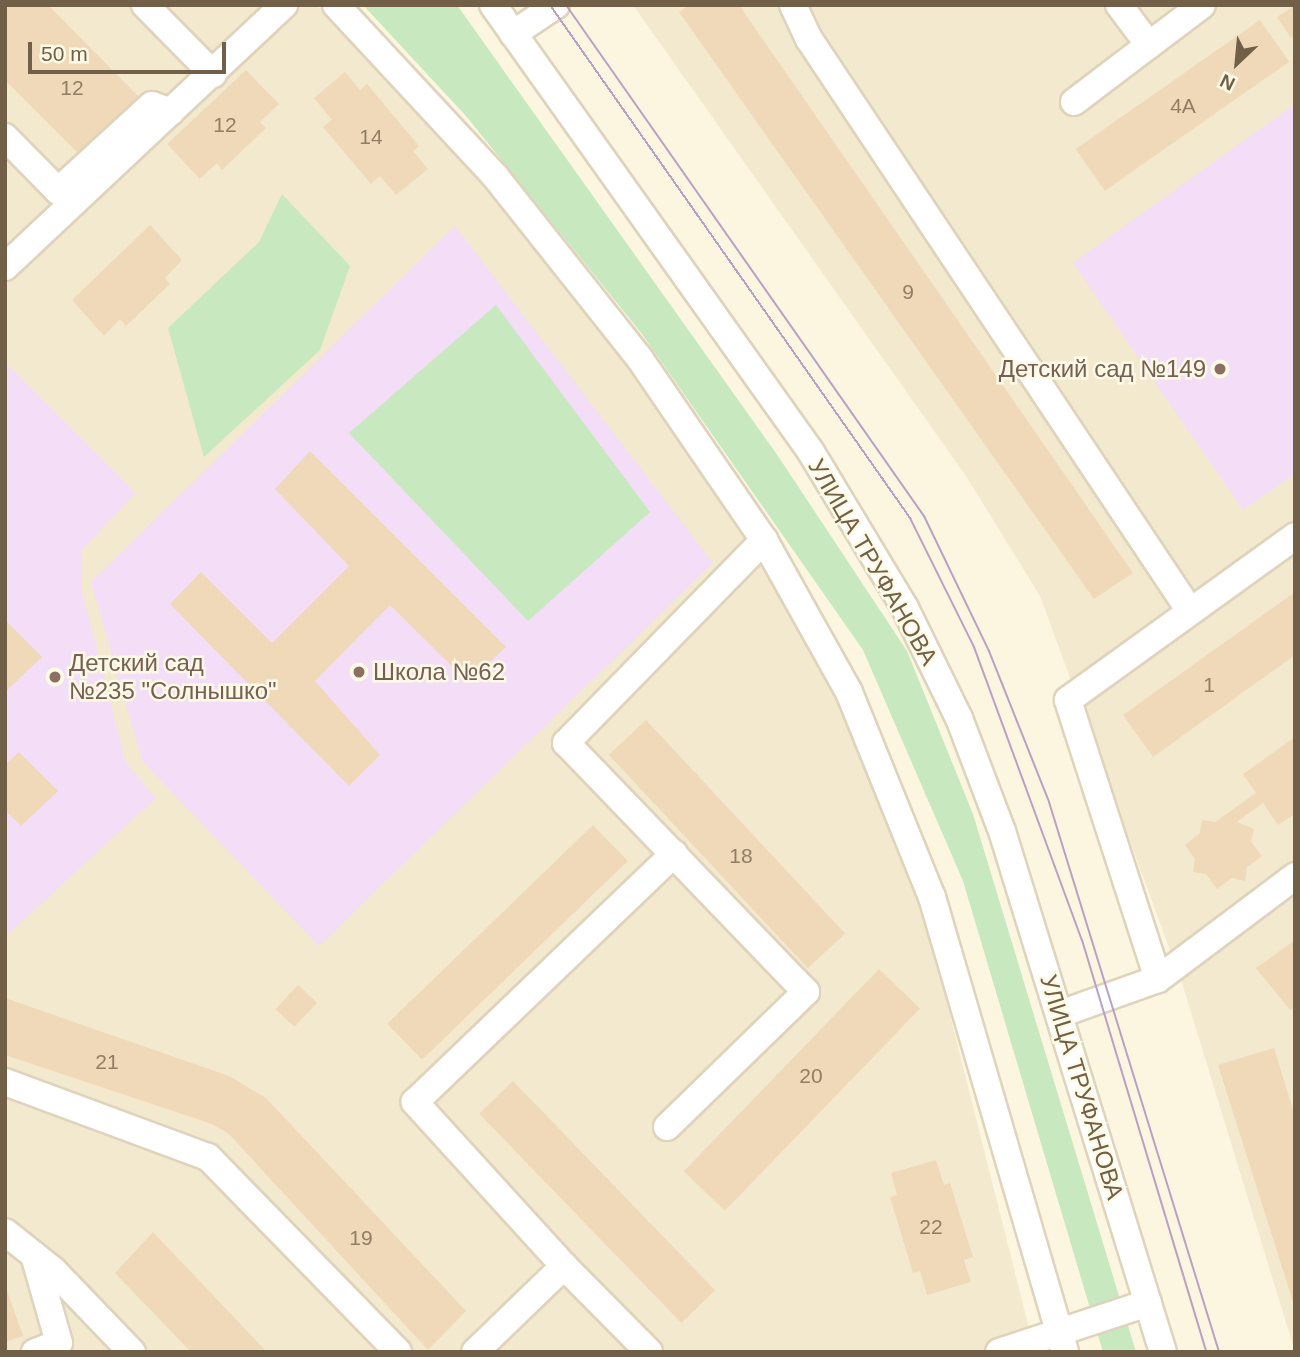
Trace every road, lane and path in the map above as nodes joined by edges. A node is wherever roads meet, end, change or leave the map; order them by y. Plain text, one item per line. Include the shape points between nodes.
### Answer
1 (145, 5) edge
2 (284, 5) edge
3 (336, 5) edge
4 (493, 5) edge
5 (556, 5) edge
6 (793, 5) edge
7 (1119, 5) edge
8 (1202, 5) edge
9 (513, 34) junction
10 (1149, 45) junction
11 (213, 74) junction
12 (1074, 102) dead end
13 (172, 112) junction
14 (5, 137) edge
15 (5, 267) edge
16 (1295, 536) edge
17 (764, 540) junction
18 (1190, 611) junction
19 (674, 854) junction
20 (1295, 876) edge
21 (1158, 979) junction
22 (1060, 1014) junction
23 (5, 1082) edge
24 (667, 1126) dead end
25 (5, 1232) edge
26 (34, 1255) junction
27 (564, 1266) junction
28 (1148, 1303) junction
29 (1062, 1341) edge
30 (35, 1352) edge
31 (132, 1352) edge
32 (398, 1352) edge
33 (475, 1352) edge
34 (649, 1352) edge
35 (999, 1352) edge
36 (1163, 1352) edge

1 - 11 street
2 - 11 street
3 - 17 street via 504,187 640,359
4 - 9 street, УЛИЦА ТРУФАНОВА
5 - 9 street
6 - 18 street via 809,39
7 - 10 street
8 - 10 street
9 - 22 street, УЛИЦА ТРУФАНОВА via 811,452 905,608 973,756
10 - 12 street
11 - 13 street
13 - 14 street via 152,105 58,191
13 - 15 street
16 - 18 street
17 - 19 street via 566,743
17 - 29 street via 849,692 932,897
18 - 21 street via 1068,700
19 - 24 street via 806,992
19 - 27 street via 415,1102
20 - 21 street
21 - 22 street
22 - 28 street, УЛИЦА ТРУФАНОВА
23 - 32 street via 208,1157
25 - 26 street
26 - 30 street via 58,1343
26 - 31 street
27 - 33 street
27 - 34 street
28 - 29 street
28 - 36 street, УЛИЦА ТРУФАНОВА
29 - 35 street

